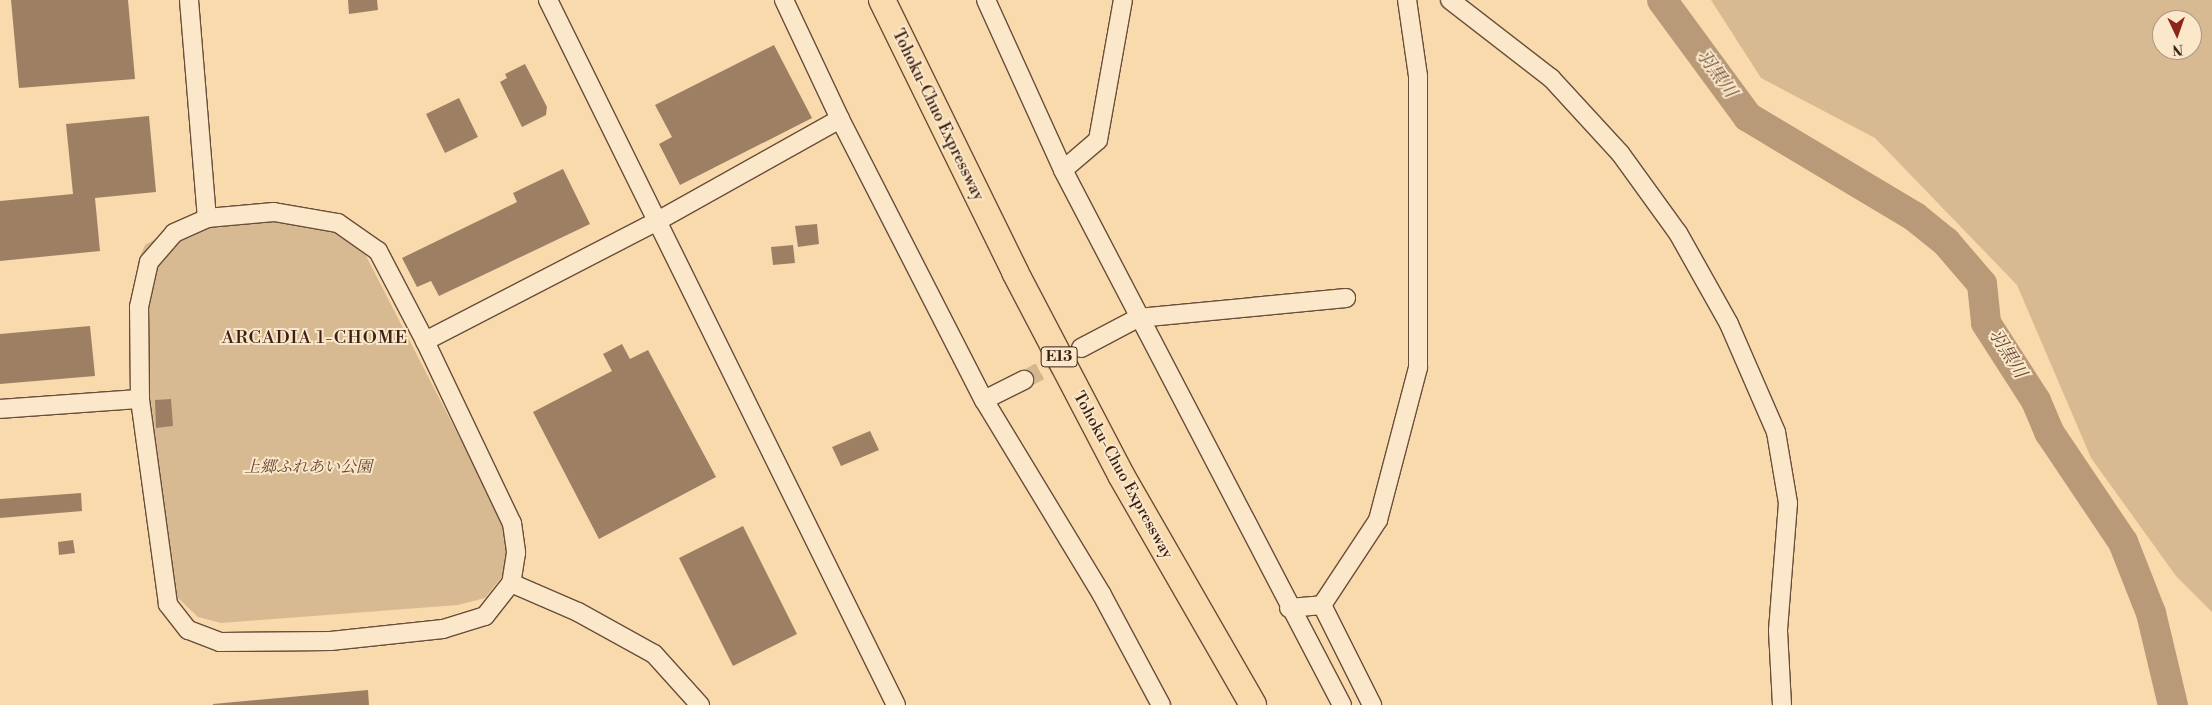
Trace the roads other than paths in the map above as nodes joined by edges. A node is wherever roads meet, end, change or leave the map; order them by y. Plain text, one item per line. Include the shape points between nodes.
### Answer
1 (188, 0) edge
2 (548, 0) edge
3 (784, 0) edge
4 (864, 0) edge
5 (882, 0) edge
6 (986, 0) edge
7 (1123, 0) edge
8 (1407, 0) edge
9 (1450, 0) edge
10 (840, 119) junction
11 (1063, 170) junction
12 (207, 218) junction
13 (654, 223) junction
14 (1346, 298) dead end
15 (1138, 318) junction
16 (425, 341) junction
17 (1081, 348) tunnel mouth
18 (1024, 380) tunnel mouth
19 (140, 399) junction
20 (984, 400) junction
21 (0, 409) edge
22 (511, 583) junction
23 (1322, 605) junction
24 (1289, 608) junction
25 (700, 705) edge
26 (896, 705) edge
27 (1161, 705) edge
28 (1232, 705) edge
29 (1252, 705) edge
30 (1342, 705) edge
31 (1372, 705) edge
32 (1782, 705) edge

1 - 12 street
2 - 13 street
3 - 10 street
4 - 28 highway, Tohoku-Chuo Expressway / E13 via 1116,503
5 - 29 highway, Tohoku-Chuo Expressway / E13 via 1103,440
6 - 11 street
7 - 11 street via 1098,140
8 - 23 street via 1418,76 1418,368 1378,520
9 - 32 street via 1552,78 1620,153 1678,233 1729,324 1776,432 1788,503 1778,631
10 - 13 street
10 - 20 street
11 - 15 street
12 - 16 street via 274,212 338,223 378,251
12 - 19 street via 174,234 149,262 139,307
13 - 16 street
13 - 26 street
14 - 15 street
15 - 17 street
15 - 24 street
16 - 22 street via 512,523 516,554
18 - 20 street
19 - 21 street
19 - 22 street via 168,604 188,630 229,642 331,641 443,629 485,616
20 - 27 street via 1102,595
22 - 25 street via 654,654
23 - 24 street
23 - 31 street
24 - 30 street

